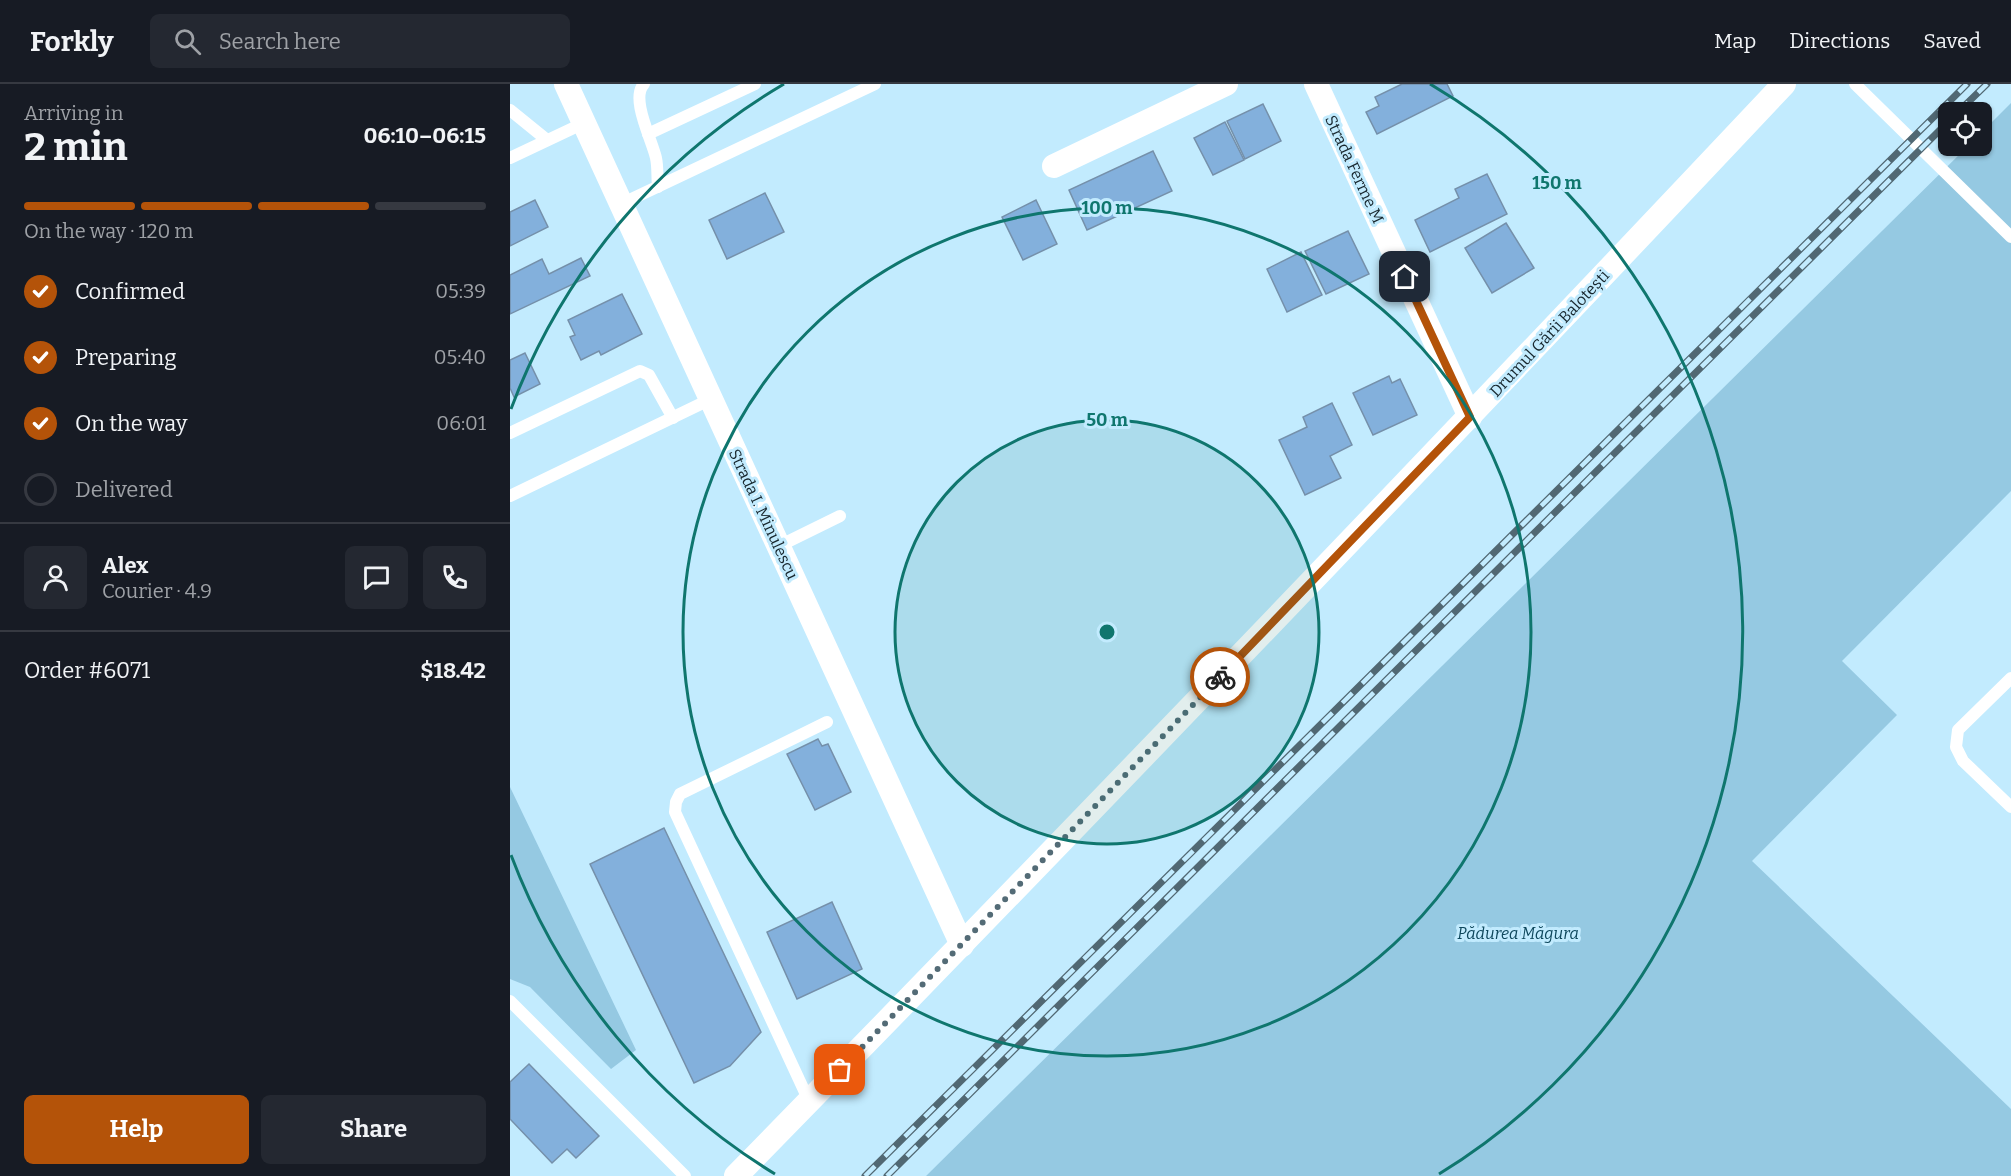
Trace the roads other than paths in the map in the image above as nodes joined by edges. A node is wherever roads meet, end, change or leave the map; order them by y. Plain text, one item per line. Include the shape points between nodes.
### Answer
1 (566, 84) edge
2 (644, 84) edge
3 (755, 84) edge
4 (875, 84) edge
5 (1226, 84) edge
6 (1316, 84) edge
7 (1784, 84) edge
8 (1855, 84) edge
9 (510, 110) edge
10 (584, 123) junction
11 (648, 134) junction
12 (547, 140) junction
13 (510, 158) edge
14 (1054, 166) dead end
15 (658, 187) junction
16 (621, 204) junction
17 (2011, 237) edge
18 (711, 399) junction
19 (1470, 417) junction
20 (673, 418) junction
21 (510, 433) edge
22 (510, 496) edge
23 (840, 516) dead end
24 (779, 546) junction
25 (2011, 678) edge
26 (827, 722) dead end
27 (2011, 807) edge
28 (962, 945) junction
29 (510, 1001) edge
30 (809, 1101) junction
31 (685, 1176) edge
32 (736, 1176) edge

1 - 10 street, Strada I. Minulescu
2 - 11 lane via 639,97
3 - 11 lane
4 - 15 lane
5 - 14 street
6 - 19 street, Strada Ferme M
7 - 19 street, Drumul Gării Balotești
8 - 17 lane
9 - 12 lane
10 - 12 lane
10 - 16 street, Strada I. Minulescu
11 - 15 lane via 656,158
12 - 13 lane
15 - 16 lane
16 - 18 street, Strada I. Minulescu
18 - 20 lane
18 - 24 street, Strada I. Minulescu
19 - 28 street, Drumul Gării Balotești
20 - 21 lane via 649,375 640,371
20 - 22 lane
23 - 24 lane
24 - 28 street, Strada I. Minulescu
25 - 27 lane via 1959,730 1956,747 1963,761
26 - 30 lane via 680,794 675,812
28 - 30 street, Drumul Gării Balotești
29 - 31 lane
30 - 32 street, Drumul Gării Balotești

